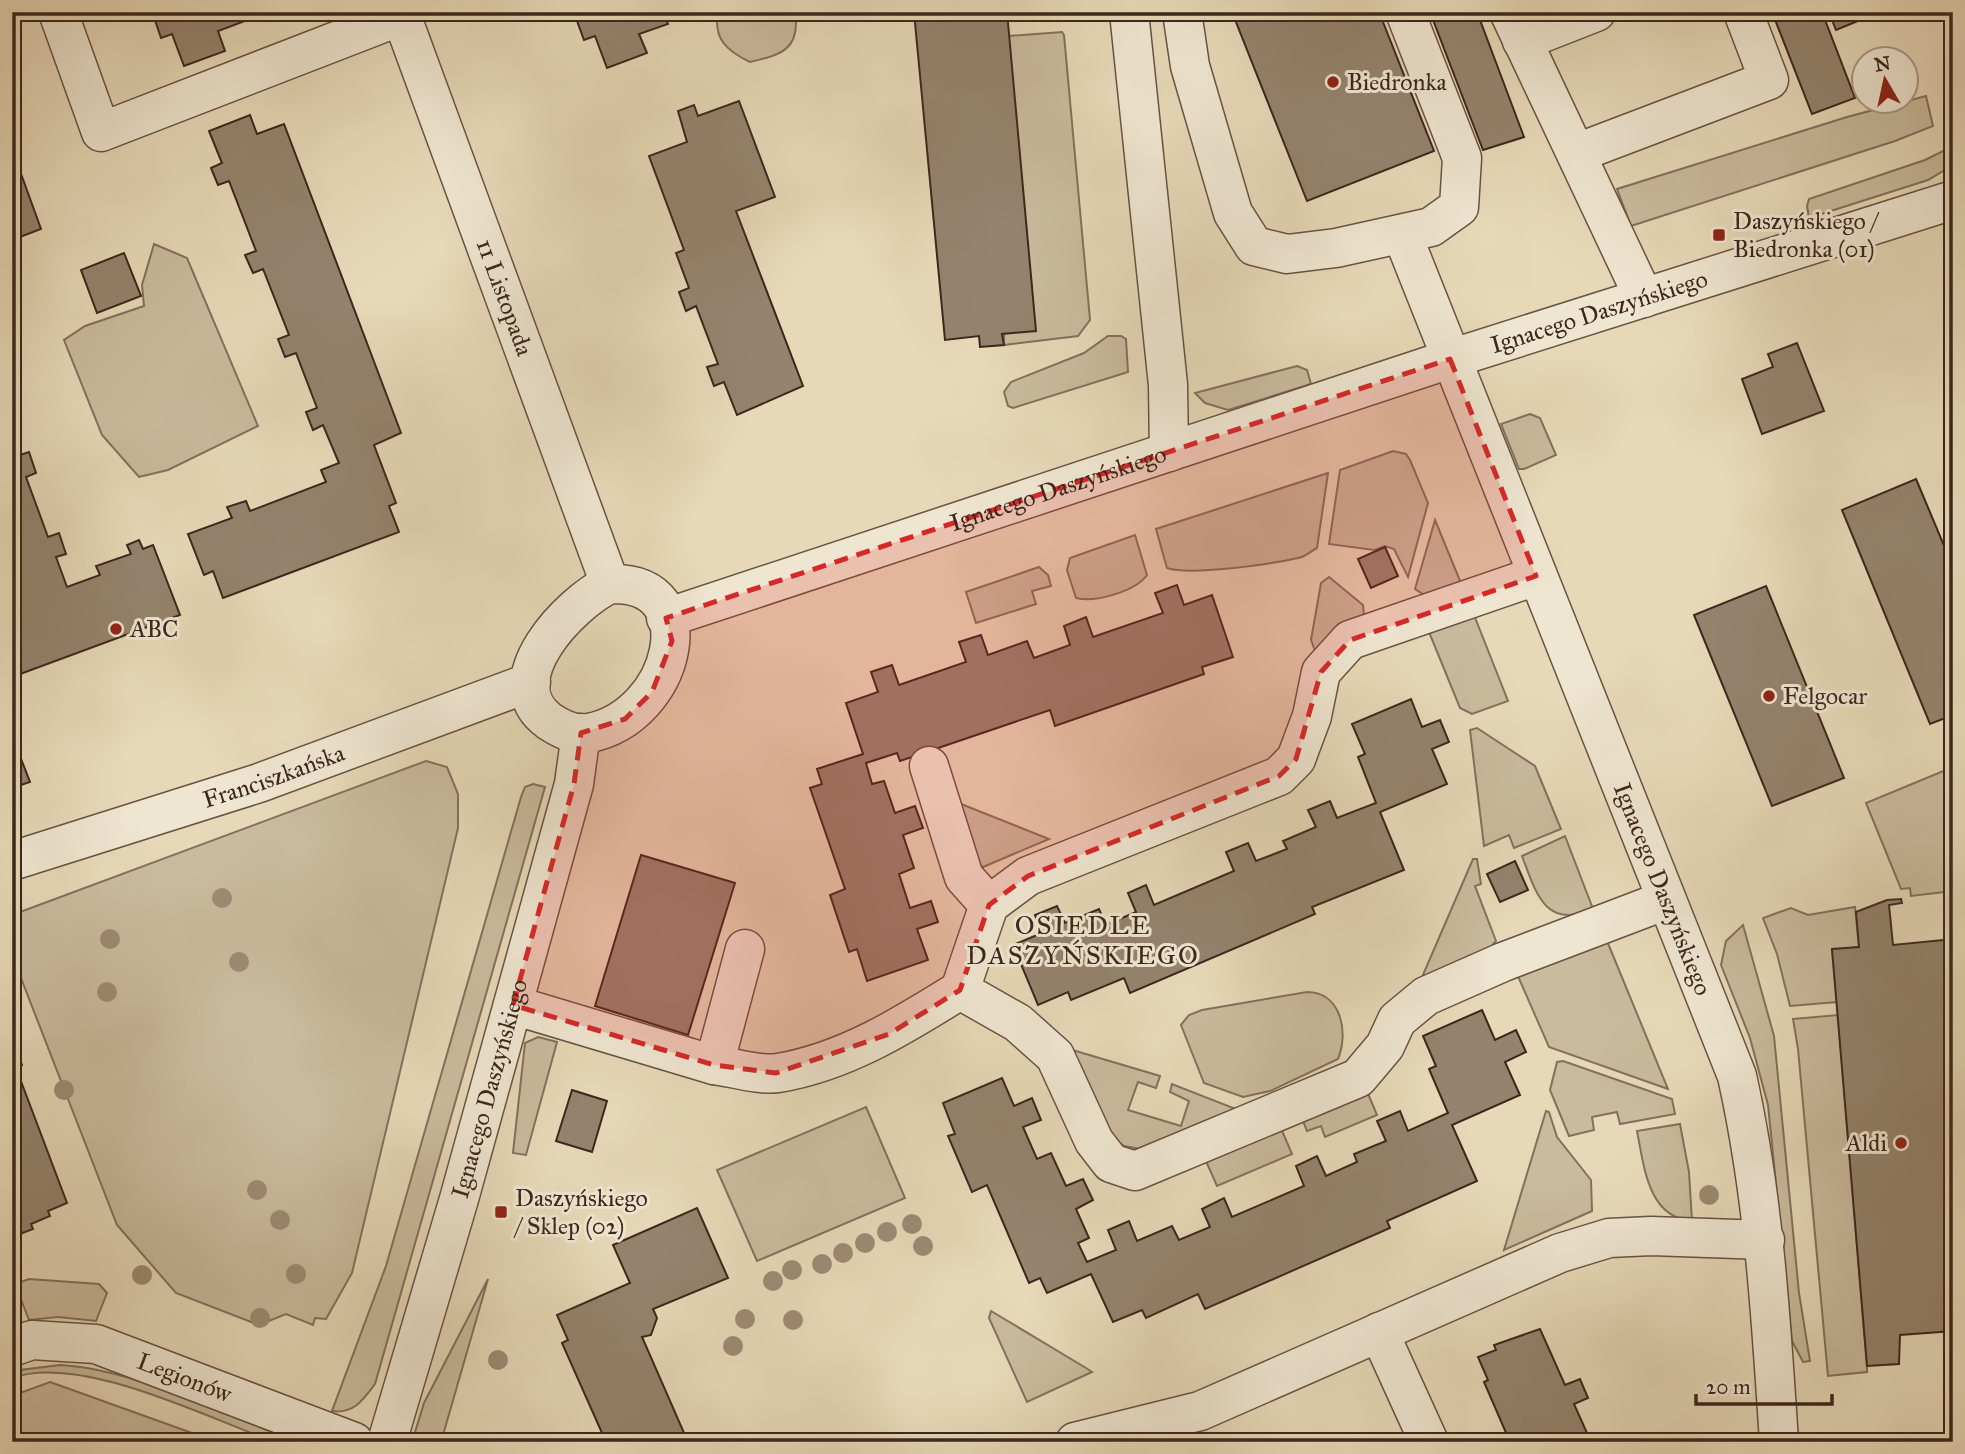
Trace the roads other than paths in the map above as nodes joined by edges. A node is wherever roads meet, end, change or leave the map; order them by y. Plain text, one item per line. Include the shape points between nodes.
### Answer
1 (58, 12) edge
2 (1129, 12) edge
3 (1182, 12) edge
4 (1405, 12) edge
5 (1596, 12) edge
6 (1743, 12) edge
7 (401, 14) edge
8 (1516, 27) edge
9 (1577, 153) junction
10 (1952, 200) edge
11 (1402, 234) junction
12 (1644, 298) junction
13 (1450, 359) junction
14 (1169, 452) junction
15 (1536, 576) junction
16 (610, 584) junction
17 (666, 618) junction
18 (531, 682) junction
19 (581, 733) junction
20 (929, 766) dead end
21 (12, 861) edge
22 (1666, 900) junction
23 (989, 905) junction
24 (745, 949) dead end
25 (960, 990) junction
26 (513, 1004) junction
27 (714, 1065) junction
28 (1765, 1240) junction
29 (1379, 1332) junction
30 (12, 1347) edge
31 (354, 1442) edge
32 (387, 1442) edge
33 (1075, 1442) edge
34 (1429, 1442) edge
35 (1779, 1442) edge

1 - 7 street via 101,132
2 - 14 street via 1168,384
3 - 11 street via 1190,66 1233,213 1254,246 1287,254
4 - 11 street via 1462,158 1459,207 1431,227
5 - 8 street
6 - 9 street via 1769,79
7 - 16 street, 11 Listopada
8 - 9 street
9 - 12 street
10 - 12 street, Ignacego Daszyńskiego
11 - 13 street
12 - 13 street, Ignacego Daszyńskiego
13 - 14 street, Ignacego Daszyńskiego
13 - 15 street, Ignacego Daszyńskiego
14 - 17 street, Ignacego Daszyńskiego
15 - 22 street, Ignacego Daszyńskiego
15 - 23 street via 1350,640 1321,672 1312,716 1296,759 1279,776 1028,876
16 - 17 street via 640,587 659,601
16 - 18 street via 578,604 554,630 536,660
17 - 19 street via 672,641 652,692 625,719
18 - 19 street via 545,718 564,731
18 - 21 street, Franciszkańska via 259,783
19 - 26 street, Ignacego Daszyńskiego via 574,784
20 - 23 street via 964,877
22 - 25 street via 1426,996 1397,1020 1385,1046 1358,1078 1135,1171 1111,1163 1094,1141 1055,1056 1018,1023
22 - 28 street, Ignacego Daszyńskiego via 1737,1076 1754,1150
23 - 25 street
24 - 27 street
25 - 27 street via 889,1034 824,1060 776,1073
26 - 27 street
26 - 32 street, Ignacego Daszyńskiego
28 - 29 street via 1609,1238 1560,1253
28 - 35 street, Ignacego Daszyńskiego
29 - 33 street via 1193,1414
29 - 34 street
30 - 31 street, Legionów via 32,1340 96,1344

